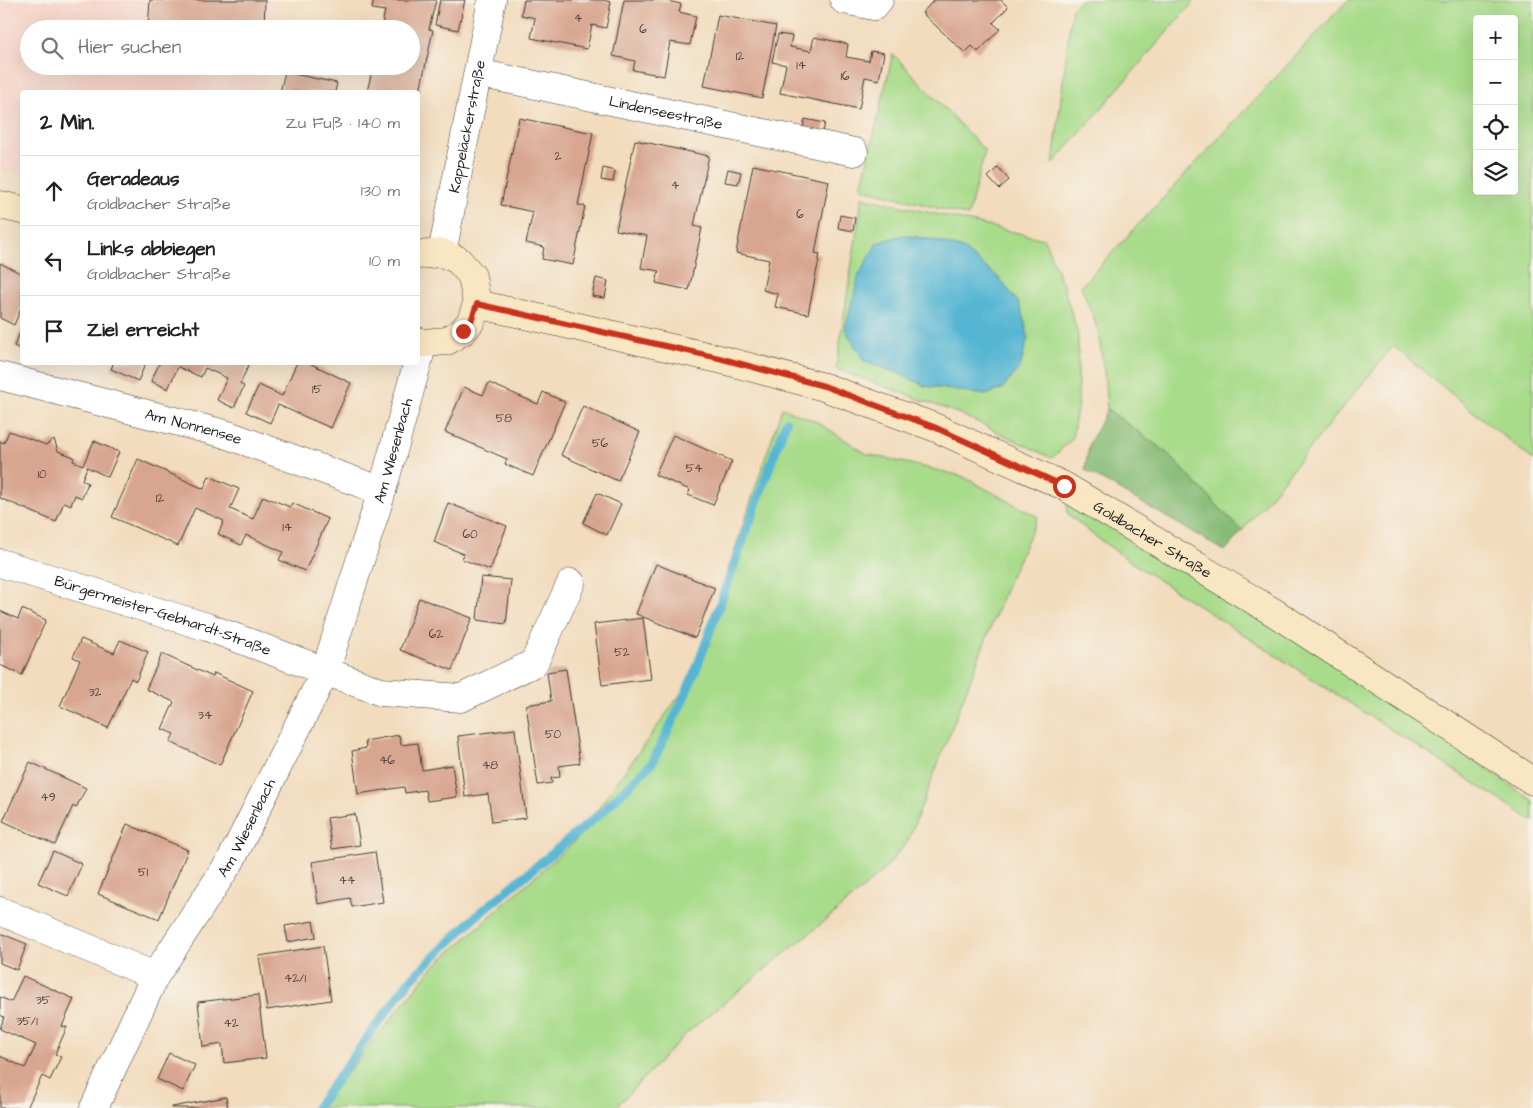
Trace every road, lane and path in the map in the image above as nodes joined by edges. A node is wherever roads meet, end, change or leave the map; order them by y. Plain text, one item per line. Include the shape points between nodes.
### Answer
1 (492, 0) edge
2 (844, 0) edge
3 (880, 0) edge
4 (478, 73) junction
5 (854, 152) dead end
6 (0, 205) edge
7 (20, 210) edge
8 (430, 254) edge
9 (477, 304) junction
10 (420, 342) edge
11 (414, 365) edge
12 (0, 376) edge
13 (382, 491) junction
14 (0, 563) edge
15 (570, 583) dead end
16 (325, 672) junction
17 (1533, 781) edge
18 (0, 911) edge
19 (155, 976) junction
20 (94, 1108) edge

1 - 4 street, Kappeläckerstraße
2 - 3 street via 874,6
4 - 5 street, Lindenseestraße
4 - 8 street, Kappeläckerstraße
6 - 7 street
8 - 9 street via 458,260 472,276
9 - 10 street via 463,331 447,341
9 - 17 street, Goldbacher Straße via 719,358 824,386 934,427 1064,486 1275,613
11 - 13 street, Am Wiesenbach
12 - 13 street, Am Nonnensee via 225,434
13 - 16 street, Am Wiesenbach
14 - 16 street, Bürgermeister-Gebhardt-Straße via 207,627
15 - 16 street via 534,663 461,698 381,692
16 - 19 street, Am Wiesenbach via 231,860
18 - 19 street
19 - 20 street, Am Wiesenbach

